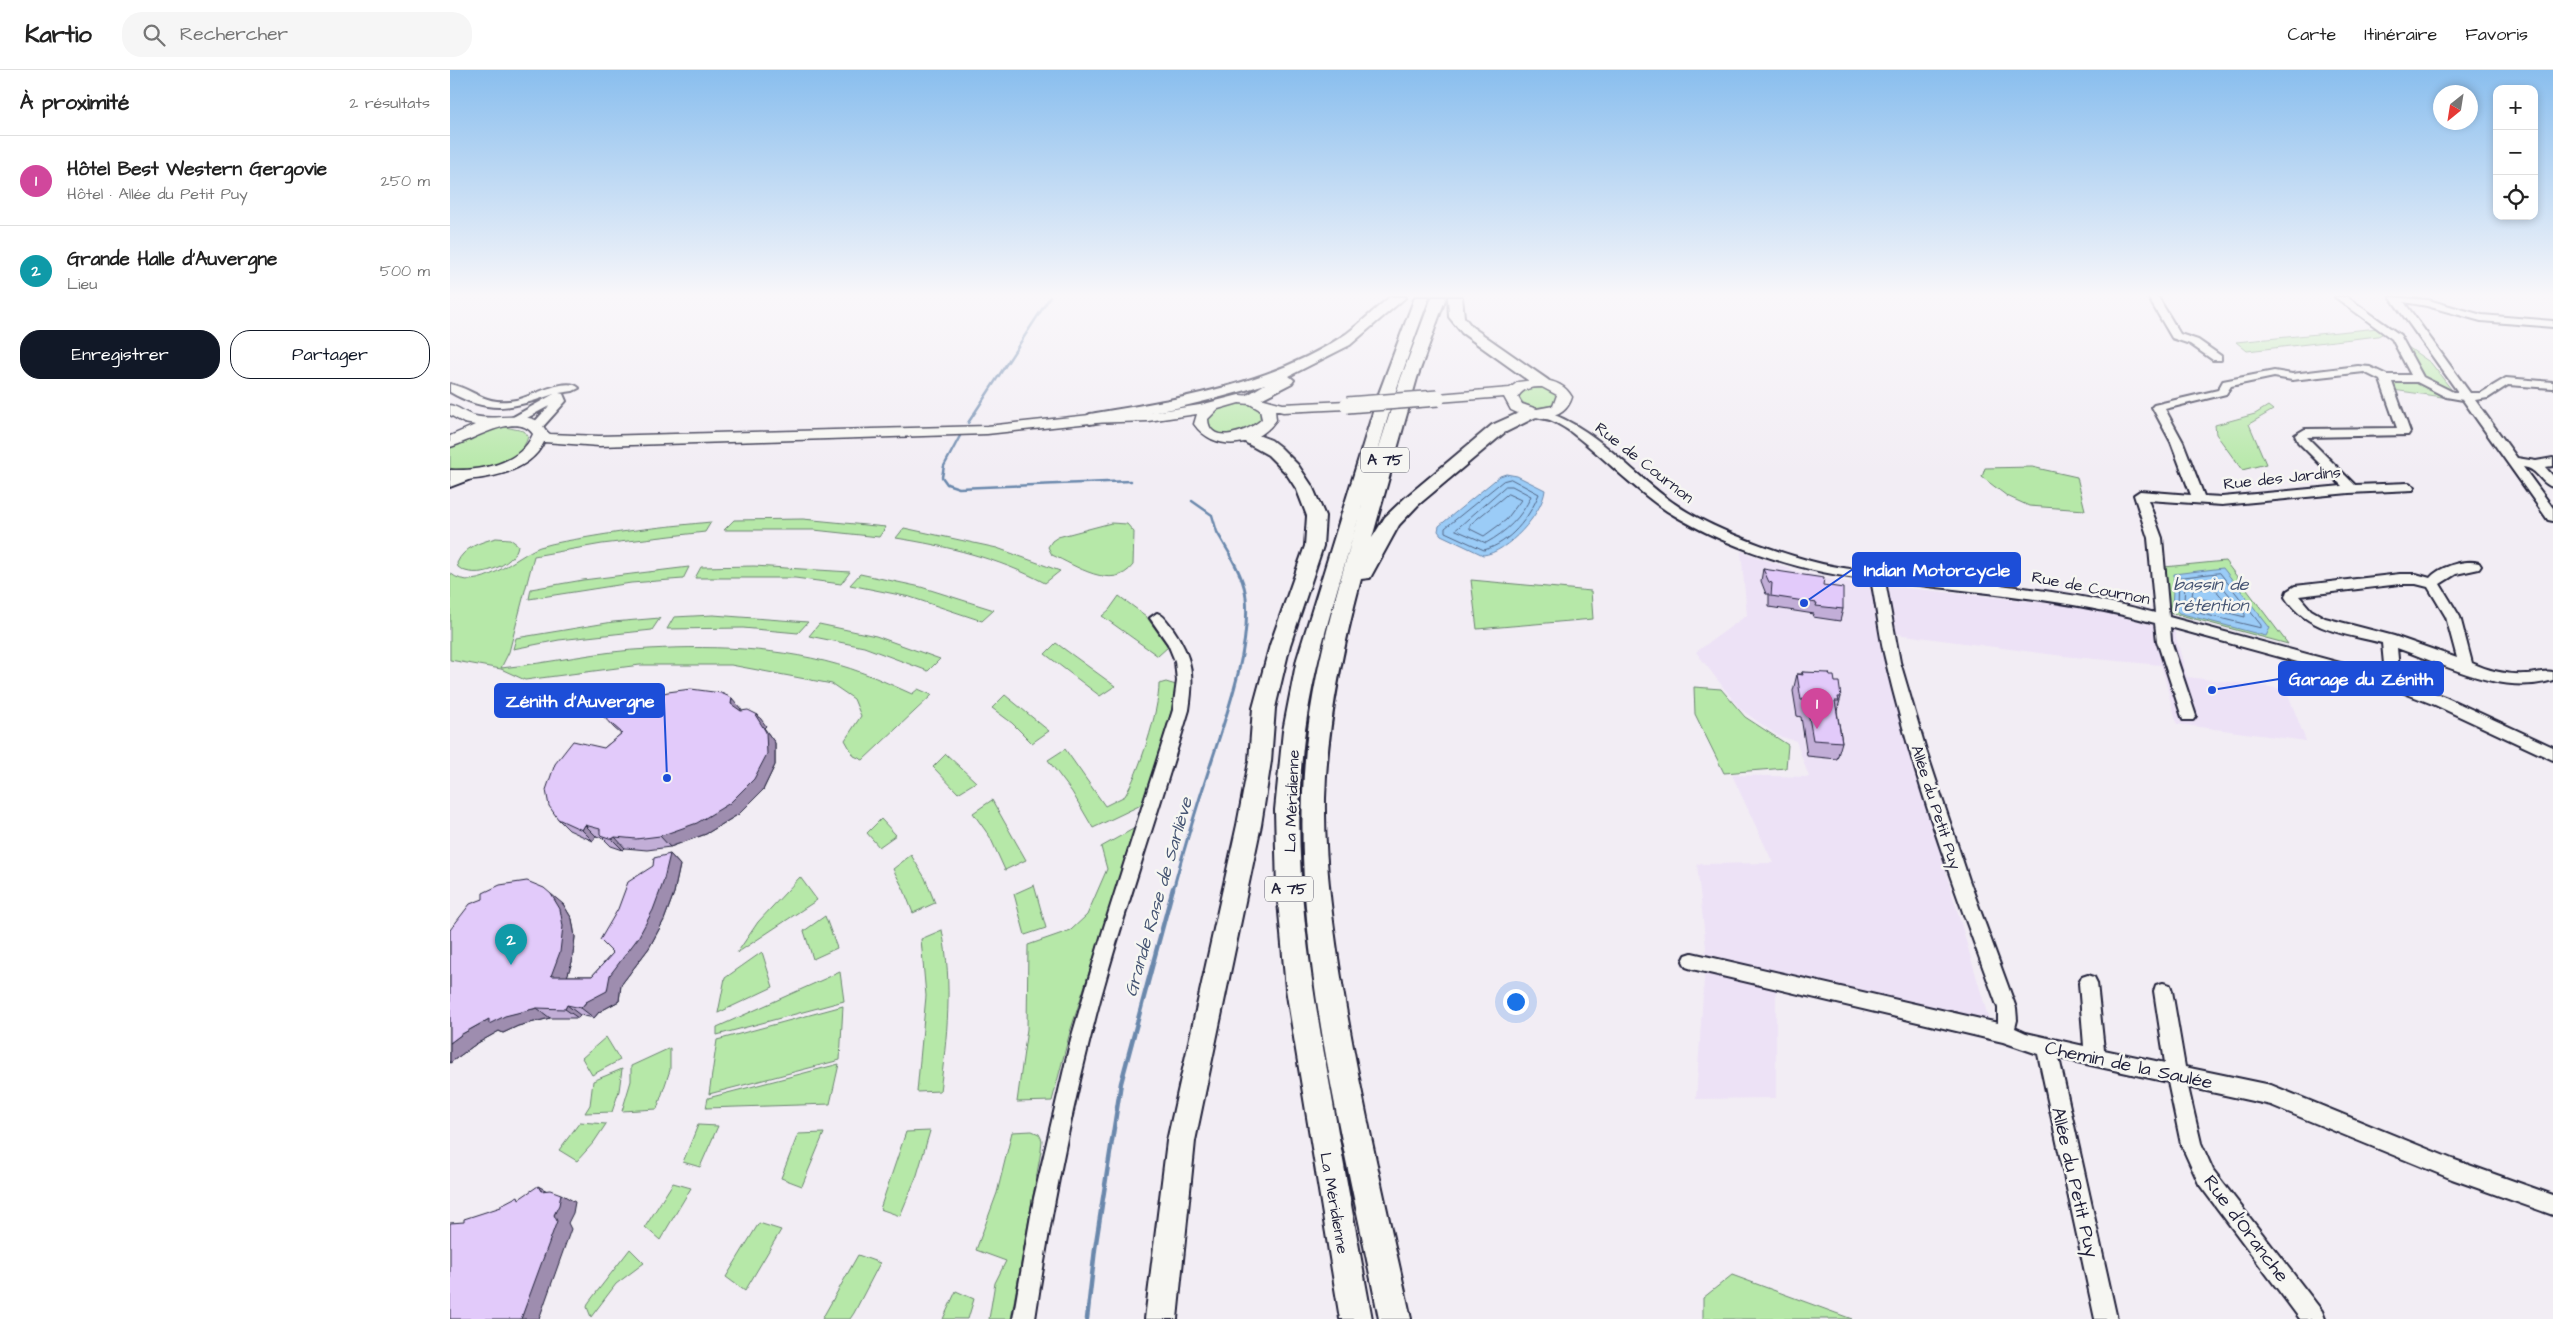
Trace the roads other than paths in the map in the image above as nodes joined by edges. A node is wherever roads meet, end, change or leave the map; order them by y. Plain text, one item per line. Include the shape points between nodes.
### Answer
1 (1319, 355) edge
2 (1323, 355) edge
3 (1401, 355) edge
4 (1418, 355) edge
5 (1503, 355) edge
6 (2213, 355) edge
7 (2406, 355) edge
8 (2438, 355) edge
9 (2217, 358) dead end
10 (2386, 378) junction
11 (2419, 379) junction
12 (1542, 383) junction
13 (2553, 385) edge
14 (450, 387) edge
15 (574, 388) junction
16 (2469, 397) junction
17 (1513, 398) junction
18 (1255, 401) junction
19 (1347, 405) junction
20 (1212, 406) junction
21 (1562, 406) junction
22 (450, 409) edge
23 (1535, 413) junction
24 (1148, 417) junction
25 (450, 419) edge
26 (1090, 419) junction
27 (1269, 420) junction
28 (512, 422) junction
29 (495, 424) junction
30 (1201, 424) junction
31 (538, 431) junction
32 (1579, 432) junction
33 (1247, 436) junction
34 (452, 437) edge
35 (599, 441) junction
36 (515, 462) junction
37 (2516, 462) junction
38 (2553, 462) edge
39 (1365, 463) junction
40 (2536, 464) junction
41 (455, 478) edge
42 (2553, 483) edge
43 (2409, 487) dead end
44 (2349, 489) junction
45 (2199, 499) junction
46 (2553, 517) edge
47 (2474, 566) dead end
48 (1877, 577) junction
49 (2433, 584) junction
50 (1157, 618) dead end
51 (2161, 620) junction
52 (1338, 625) junction
53 (2389, 640) junction
54 (2465, 666) junction
55 (2548, 676) dead end
56 (2393, 683) junction
57 (2188, 716) dead end
58 (2553, 754) edge
59 (1260, 761) junction
60 (1692, 962) dead end
61 (2088, 983) dead end
62 (2163, 991) dead end
63 (2004, 1033) junction
64 (2046, 1045) junction
65 (2095, 1056) junction
66 (2176, 1074) junction
67 (2553, 1205) edge
68 (1024, 1319) edge
69 (1161, 1319) edge
70 (1356, 1319) edge
71 (1395, 1319) edge
72 (2106, 1319) edge
73 (2314, 1319) edge

1 - 26 highway via 1271,376 1156,407
2 - 18 highway
3 - 39 highway, La Méridienne / A 75
4 - 52 highway, La Méridienne / A 75
5 - 12 highway
6 - 9 street
7 - 11 street
8 - 16 street
10 - 11 street
10 - 44 street, Rue des Jardins via 2404,432 2301,435 2349,485
10 - 45 street via 2366,369 2292,377 2274,374 2227,383 2222,392 2158,407 2177,442
11 - 16 street via 2450,395
12 - 17 main road via 1524,384
12 - 21 main road via 1563,392
13 - 16 street via 2506,380 2484,396
14 - 15 street via 480,402 501,405 557,389
15 - 28 street
15 - 31 street
16 - 37 street
17 - 19 main road, bridge via 1438,398
17 - 23 main road via 1522,410
18 - 19 main road via 1283,408
18 - 20 main road via 1229,400
18 - 27 main road via 1267,408
19 - 27 main road
20 - 24 main road
20 - 30 main road
21 - 23 main road
21 - 32 street
22 - 29 main road via 468,420
23 - 32 street via 1555,418
23 - 52 highway via 1498,429 1392,521 1377,544
24 - 26 main road
24 - 30 main road via 1185,419
25 - 34 main road via 456,425
26 - 35 main road via 948,432
27 - 33 main road via 1257,432
28 - 29 main road
28 - 31 main road via 530,424
29 - 34 main road
30 - 33 main road via 1216,437
31 - 35 main road via 547,438
31 - 36 main road via 534,448
32 - 48 street, Rue de Cournon via 1670,507 1687,517 1797,562
33 - 59 highway via 1265,444 1292,470 1306,490 1316,516 1314,546 1280,645 1264,708
35 - 36 main road via 548,451
36 - 41 main road via 499,469
37 - 40 street
37 - 46 street
38 - 40 street
39 - 59 highway via 1347,487 1315,573 1288,653
39 - 70 highway, La Méridienne / A 75 via 1307,659 1294,731 1287,810 1289,890 1299,989
40 - 42 street
43 - 44 street
44 - 45 street, Rue des Jardins via 2222,501
45 - 51 street, Rue des Jardins via 2140,495 2155,538
47 - 49 street via 2453,570 2435,579
48 - 51 street, Rue de Cournon via 2055,596 2115,607
48 - 63 street, Allée du Petit Puy via 1893,661 1937,811 2007,1008
49 - 53 street via 2400,579 2292,594 2292,598 2313,619
49 - 54 street via 2453,617
50 - 68 street via 1178,646 1185,665 1182,710 1091,998 1072,1070 1047,1186
51 - 56 street, Rue de Cournon
51 - 57 street via 2164,641
52 - 71 highway, La Méridienne / A 75 via 1318,733 1314,814 1318,890 1329,983
53 - 54 street
53 - 56 street
54 - 55 street via 2490,676 2533,681
56 - 58 street, Rue de Cournon via 2440,701
59 - 69 highway via 1181,1141
60 - 63 street, Chemin de la Saulée
61 - 65 street
62 - 66 street, Rue d'Oranche
63 - 64 street, Chemin de la Saulée via 2025,1042
64 - 65 street, Chemin de la Saulée
64 - 72 street, Allée du Petit Puy
65 - 66 street, Chemin de la Saulée
66 - 67 street, Chemin de la Saulée via 2271,1094 2452,1169
66 - 73 street, Rue d'Oranche via 2191,1144 2206,1177

